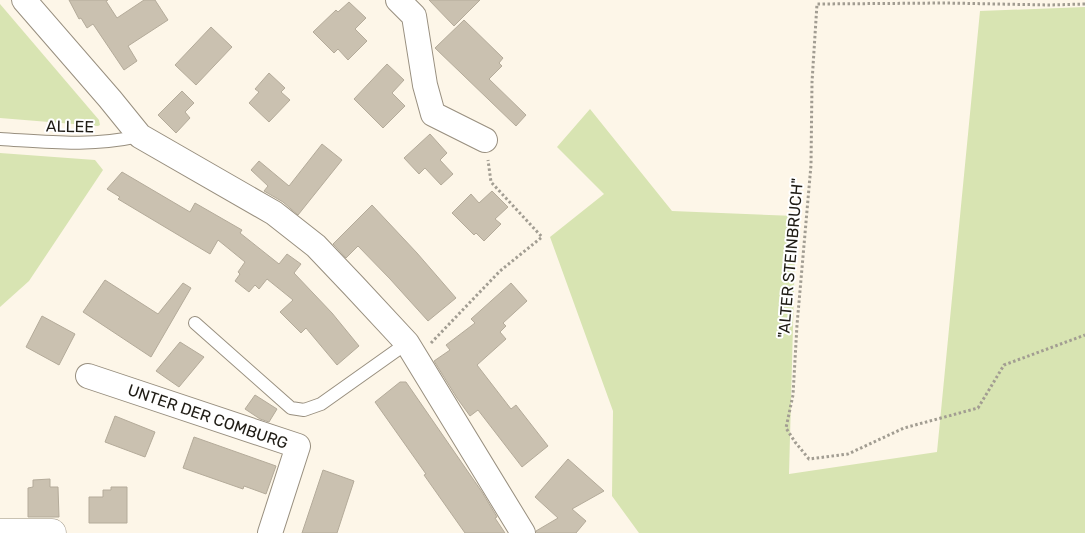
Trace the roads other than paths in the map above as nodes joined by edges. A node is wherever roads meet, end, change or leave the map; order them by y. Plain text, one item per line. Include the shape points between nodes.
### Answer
1 (24, 0) edge
2 (398, 0) edge
3 (140, 136) junction
4 (0, 139) edge
5 (485, 140) road end
6 (195, 323) dead end
7 (411, 350) junction
8 (88, 376) dead end
9 (0, 533) edge
10 (52, 533) edge
11 (270, 533) edge
12 (523, 533) edge

1 - 3 street
2 - 5 street via 414,16 433,114
3 - 4 lane, ALLEE via 96,144
3 - 7 street via 274,213 316,246
6 - 7 lane via 291,408 304,410 321,404
7 - 12 street
8 - 11 street, UNTER DER COMBURG via 298,446
9 - 10 main road

